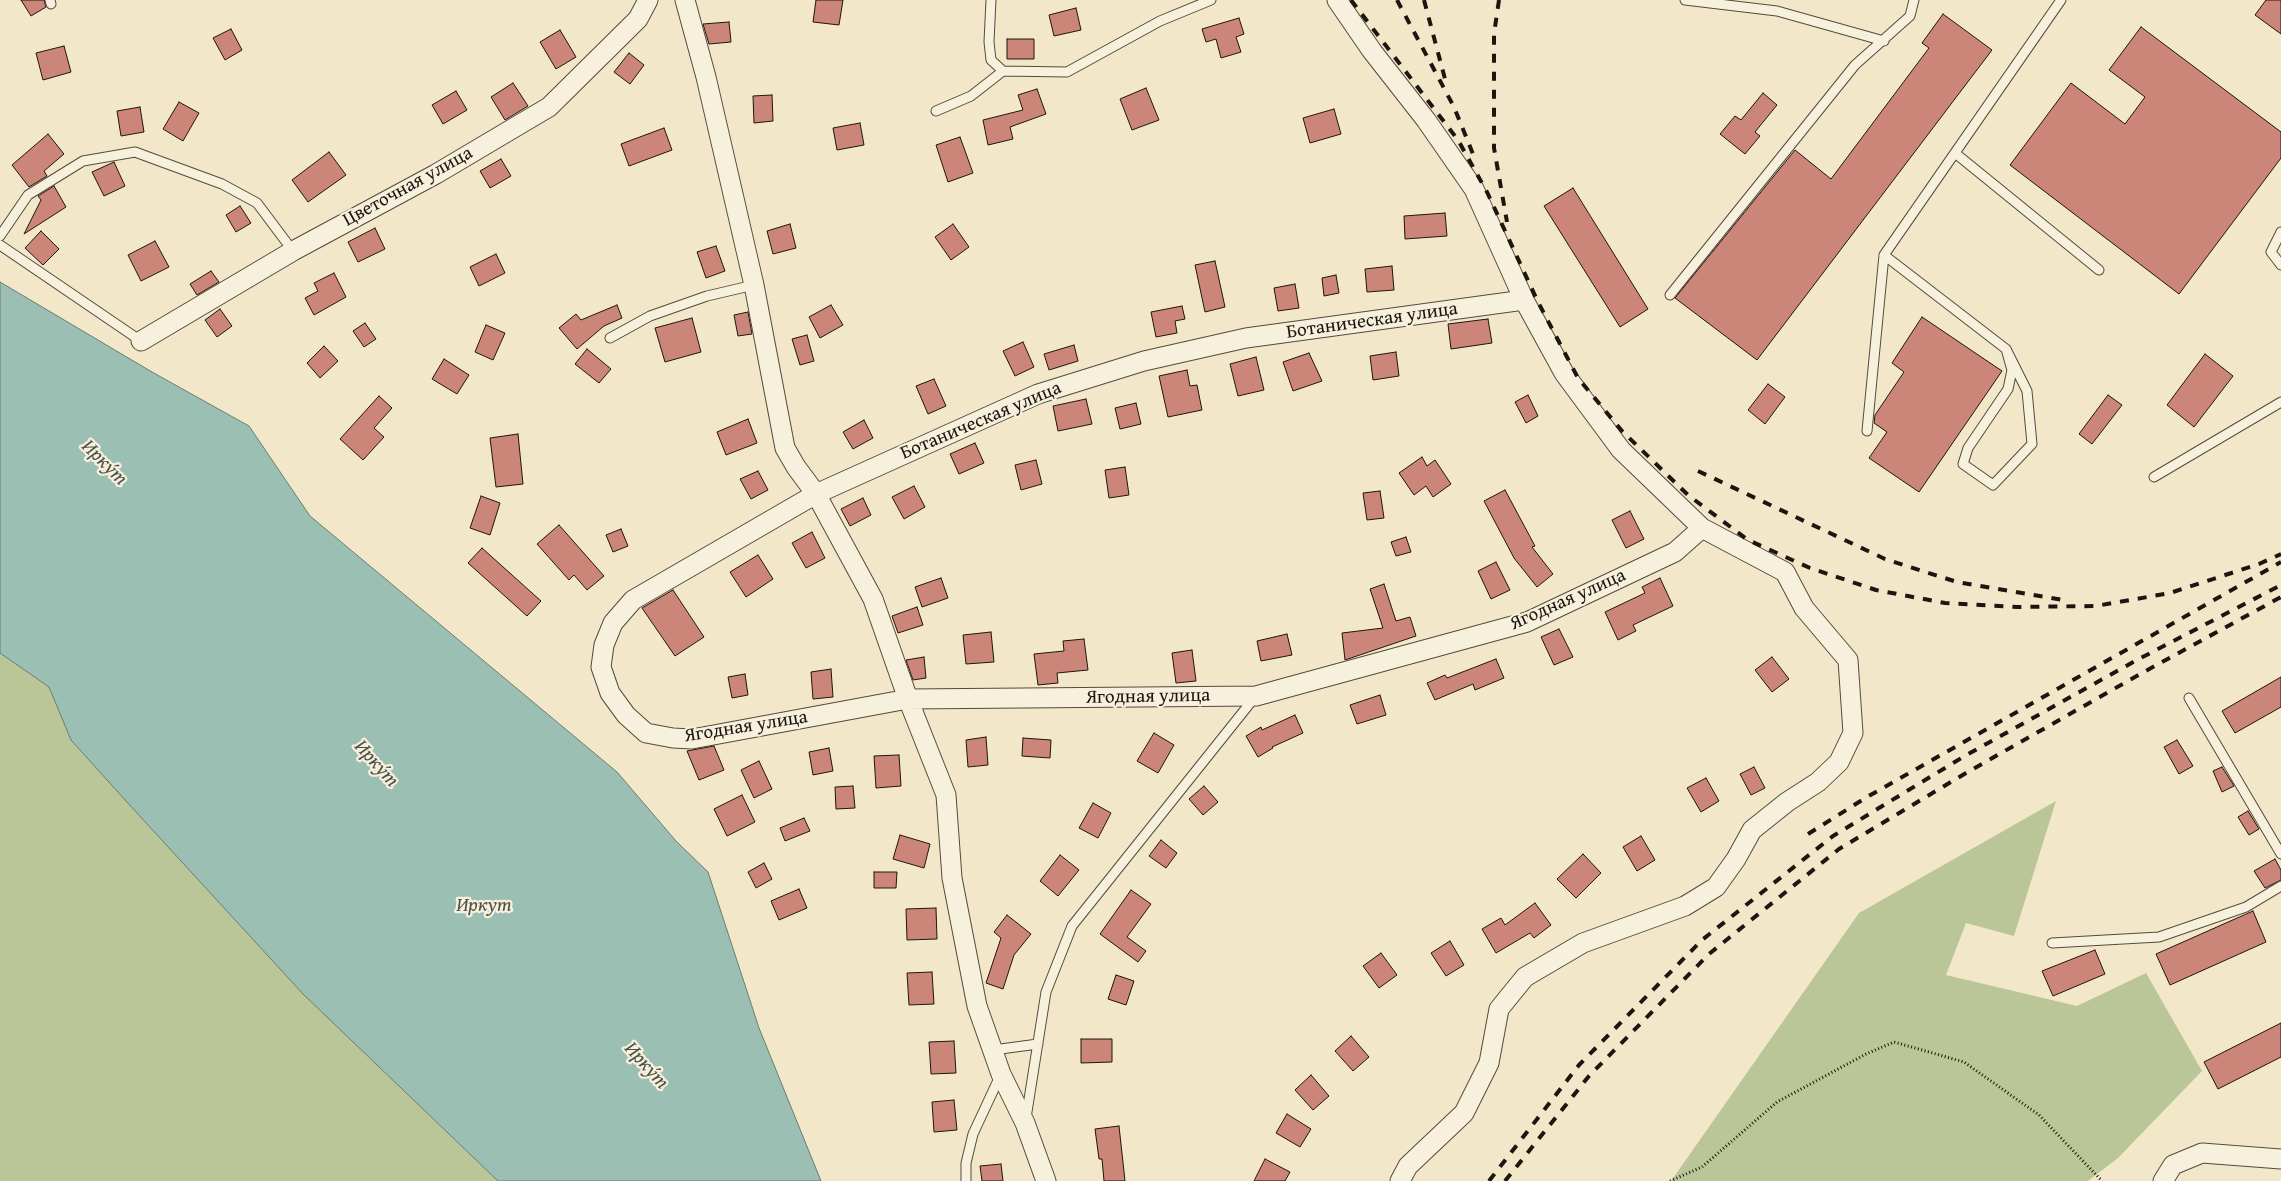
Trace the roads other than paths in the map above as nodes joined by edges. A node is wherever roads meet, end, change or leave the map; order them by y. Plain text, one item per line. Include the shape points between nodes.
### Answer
1 (648, 0) edge
2 (685, 0) edge
3 (991, 0) edge
4 (1211, 0) edge
5 (1337, 0) edge
6 (1685, 0) edge
7 (1914, 0) edge
8 (2061, 0) edge
9 (1884, 41) junction
10 (1003, 71) junction
11 (936, 111) dead end
12 (1955, 153) junction
13 (2281, 232) edge
14 (0, 236) edge
15 (0, 245) edge
16 (292, 250) junction
17 (1884, 255) junction
18 (2281, 265) edge
19 (2100, 270) dead end
20 (754, 285) junction
21 (1670, 295) dead end
22 (1524, 300) junction
23 (610, 338) dead end
24 (142, 342) joint
25 (2006, 349) junction
26 (2281, 402) edge
27 (1867, 431) dead end
28 (2154, 477) dead end
29 (816, 494) junction
30 (1702, 528) junction
31 (601, 667) joint
32 (1256, 696) junction
33 (2189, 698) dead end
34 (908, 699) junction
35 (2281, 854) edge
36 (2281, 886) edge
37 (2052, 943) dead end
38 (1038, 1044) junction
39 (993, 1050) junction
40 (1001, 1074) junction
41 (1025, 1123) junction
42 (2281, 1159) edge
43 (966, 1181) edge
44 (1046, 1181) edge
45 (1400, 1181) edge
46 (2163, 1181) edge

1 - 16 street, Цветочная улица via 638,19 549,107 436,174
2 - 20 street
3 - 10 lane via 991,60
4 - 10 lane via 1160,21 1067,72
5 - 22 street via 1474,189
6 - 9 lane via 1777,11
7 - 9 lane via 1910,16
8 - 12 lane
9 - 21 lane via 1855,65
10 - 11 lane via 971,96
12 - 17 lane
12 - 19 lane
13 - 18 lane via 2271,252
14 - 16 lane via 28,195 83,161 135,152 222,184 257,203
15 - 24 lane
16 - 24 street, Цветочная улица
17 - 25 lane
17 - 27 lane
20 - 23 lane via 707,296 650,316
20 - 29 street via 785,448
22 - 29 street, Ботаническая улица via 1246,338 1144,361 1038,394
22 - 30 street via 1564,373 1621,450
25 - 25 lane via 2027,391 2032,444 1993,485 1963,464 1968,448 2008,389 2012,370
26 - 28 lane
29 - 31 street, Ботаническая улица via 633,600 613,623 604,645
29 - 34 street via 873,599
30 - 32 street, Ягодная улица via 1675,552 1527,622
30 - 45 street via 1785,572 1804,608 1848,660 1853,733 1839,762 1818,782 1752,830 1716,887 1685,906 1583,943 1525,977 1499,1008 1489,1063 1464,1113 1408,1166
31 - 34 street, Ягодная улица via 610,693 626,715 646,733 673,738 692,739
32 - 34 street, Ягодная улица
32 - 38 lane via 1072,926 1046,992
33 - 35 lane
34 - 39 street via 946,795 952,878 977,1006
36 - 37 lane via 2246,907 2160,937
38 - 39 lane
38 - 41 lane
39 - 40 street
40 - 41 street
40 - 43 lane via 973,1134 966,1163
41 - 44 street
42 - 46 street via 2202,1152 2173,1165

